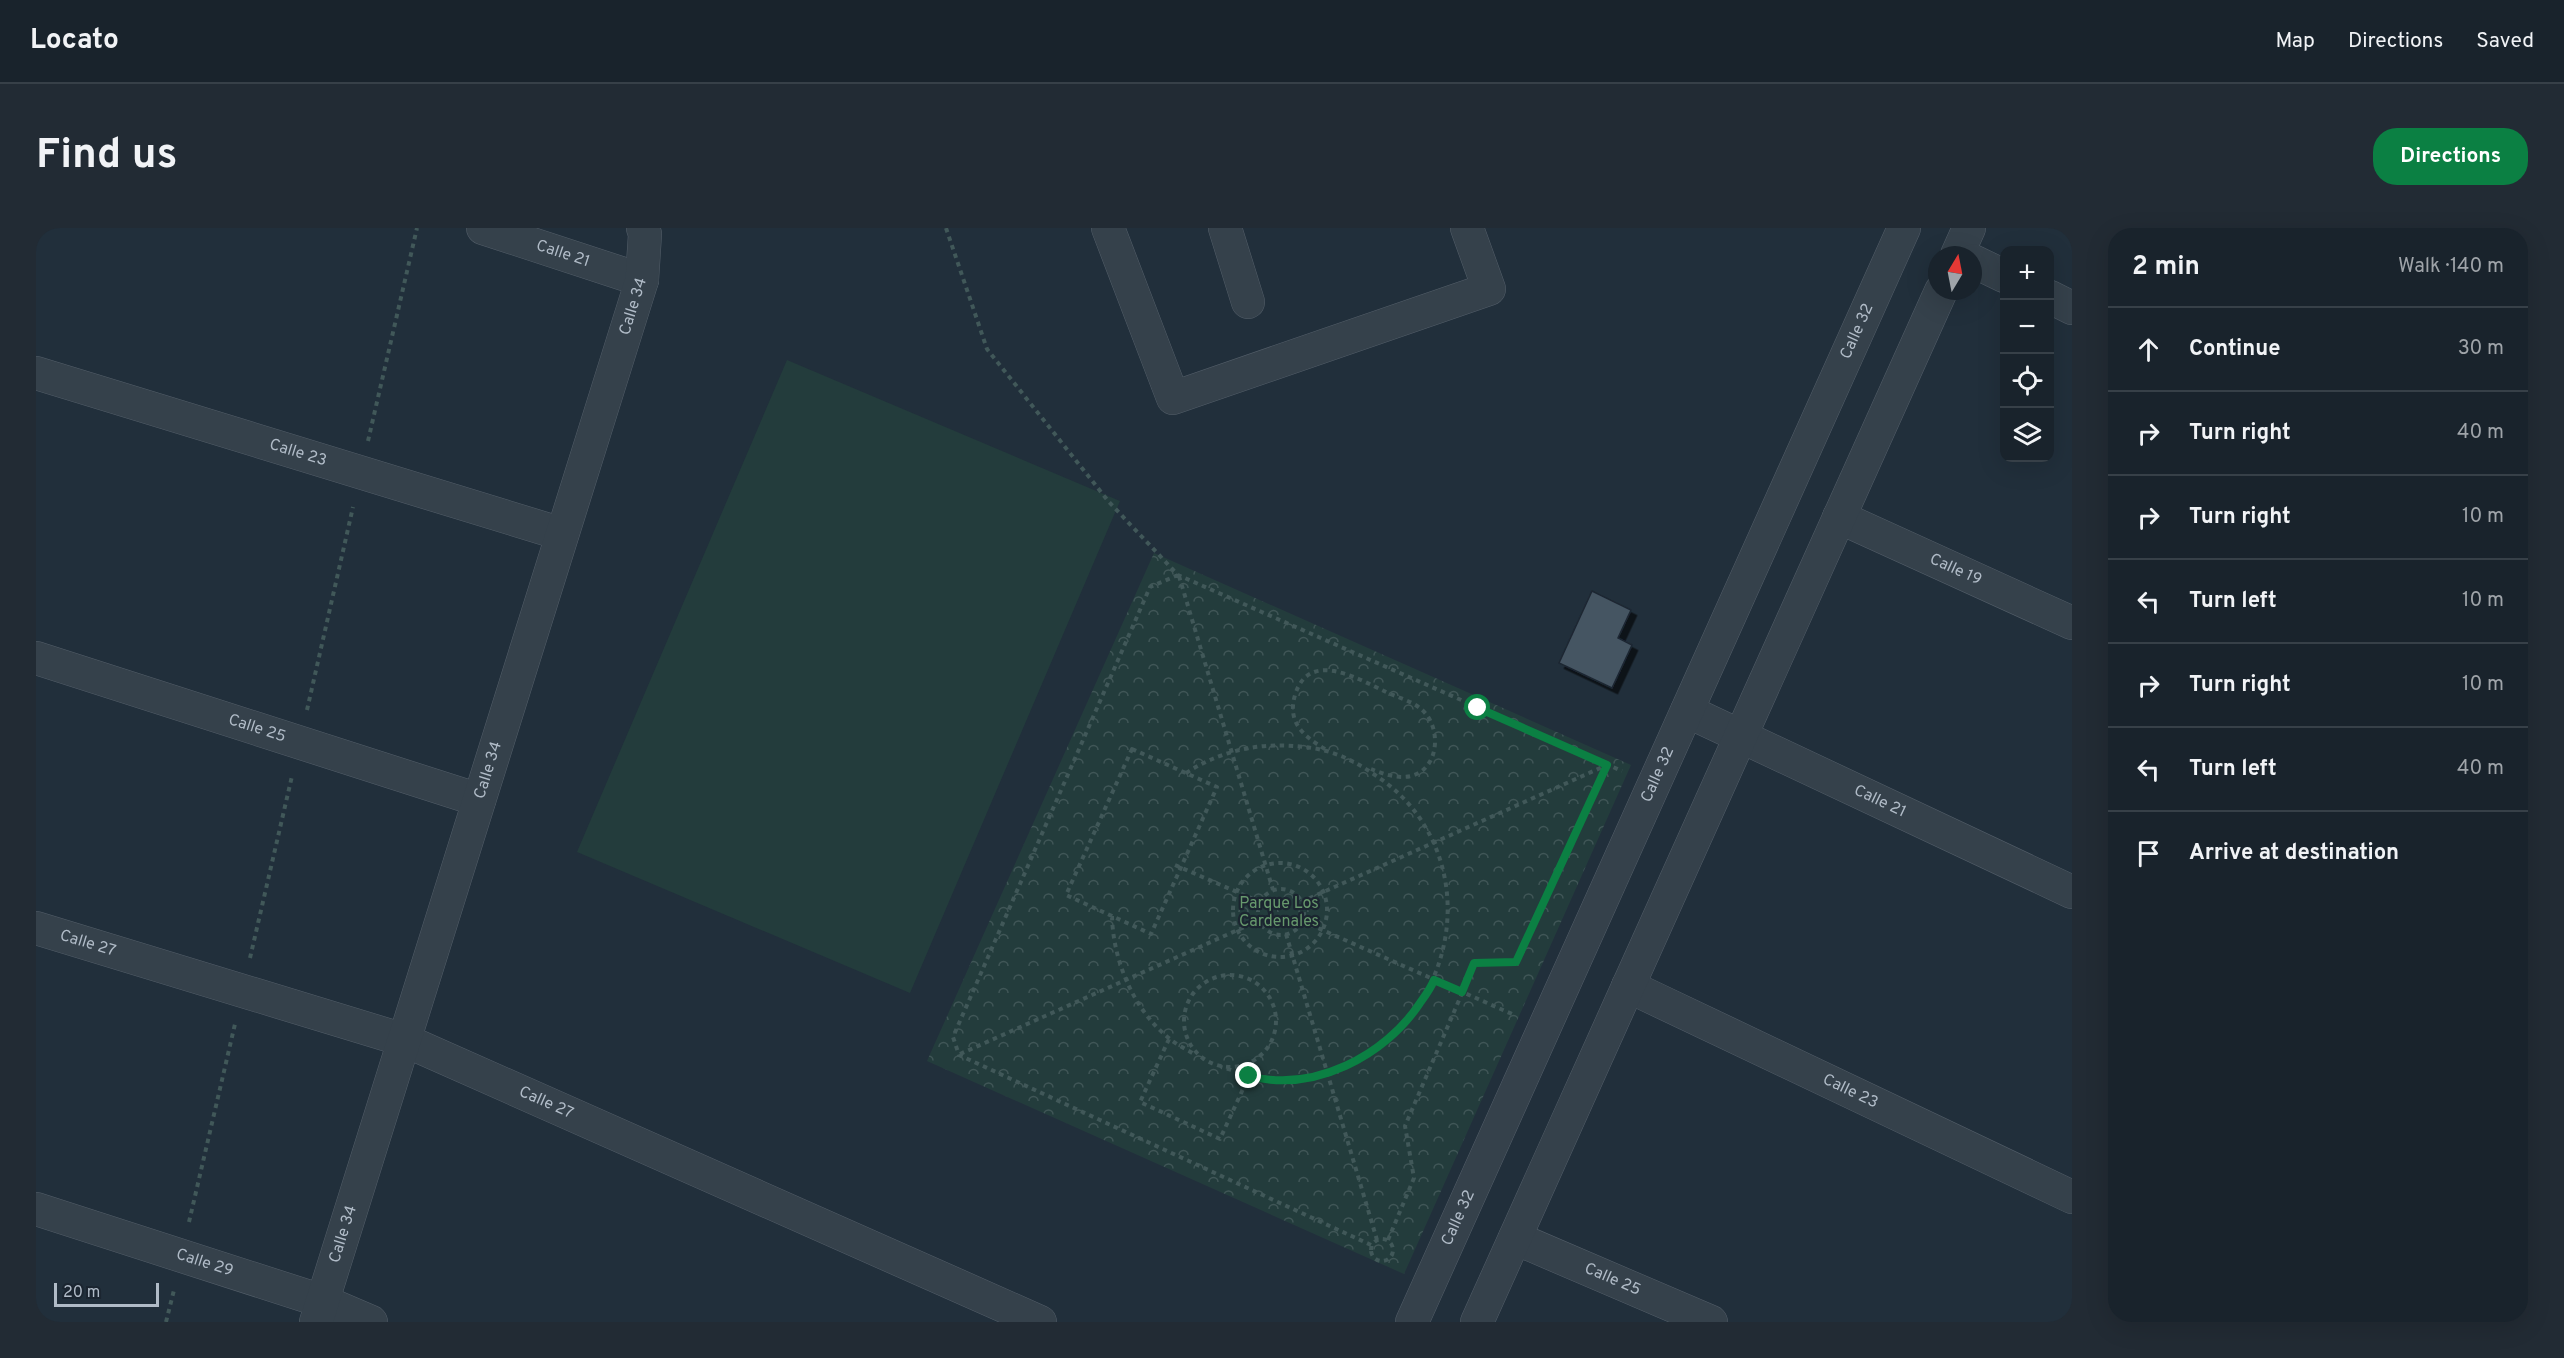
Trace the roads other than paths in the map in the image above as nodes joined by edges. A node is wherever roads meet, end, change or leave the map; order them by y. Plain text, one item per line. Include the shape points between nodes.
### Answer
1 (483, 228) edge
2 (1108, 228) edge
3 (1226, 228) edge
4 (1467, 228) edge
5 (1905, 228) edge
6 (650, 230) edge
7 (1982, 262) edge
8 (2000, 273) edge
9 (642, 280) junction
10 (2054, 299) edge
11 (1937, 300) edge
12 (1248, 302) dead end
13 (2072, 308) edge
14 (36, 373) edge
15 (1839, 517) junction
16 (562, 534) junction
17 (2072, 623) edge
18 (36, 658) edge
19 (1687, 711) junction
20 (1740, 737) junction
21 (479, 800) junction
22 (2072, 892) edge
23 (36, 928) edge
24 (1628, 987) junction
25 (404, 1040) junction
26 (2072, 1197) edge
27 (36, 1209) edge
28 (1515, 1238) junction
29 (319, 1311) edge
30 (371, 1322) edge
31 (1040, 1322) edge
32 (1412, 1322) edge
33 (1477, 1322) edge
34 (1711, 1322) edge

1 - 9 street, Calle 21
2 - 4 street via 1173,398 1489,289
3 - 12 street
5 - 19 street, Calle 32
6 - 9 street, Calle 34
7 - 8 street
9 - 16 street, Calle 34
10 - 13 street
11 - 15 street
14 - 16 street, Calle 23
15 - 17 street, Calle 19
15 - 20 street
16 - 21 street, Calle 34
18 - 21 street, Calle 25
19 - 20 street, Calle 21
19 - 32 street, Calle 32
20 - 22 street, Calle 21
20 - 24 street
21 - 25 street, Calle 34
23 - 25 street, Calle 27
24 - 26 street, Calle 23
24 - 28 street
25 - 29 street, Calle 34
25 - 31 street, Calle 27
27 - 29 street, Calle 29
28 - 33 street
28 - 34 street, Calle 25
29 - 30 street, Calle 29

